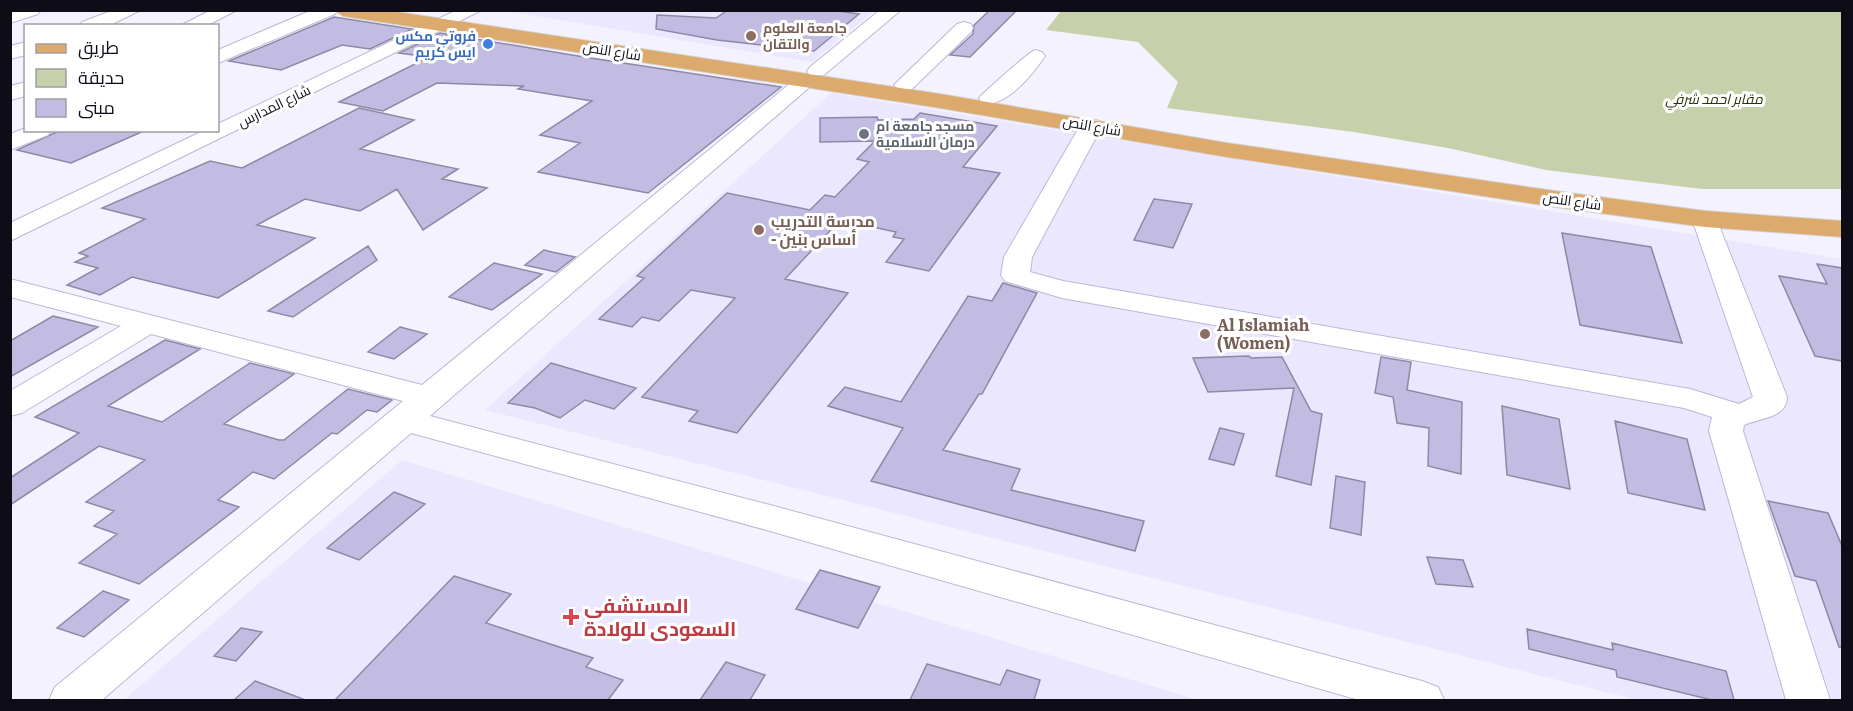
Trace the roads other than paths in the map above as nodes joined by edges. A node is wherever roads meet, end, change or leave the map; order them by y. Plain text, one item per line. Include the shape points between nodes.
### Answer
1 (32, 10) edge
2 (132, 10) edge
3 (228, 10) edge
4 (329, 10) edge
5 (343, 10) edge
6 (892, 10) edge
7 (432, 16) edge
8 (10, 18) edge
9 (94, 24) edge
10 (194, 24) edge
11 (964, 28) dead end
12 (1035, 56) dead end
13 (219, 57) edge
14 (811, 76) junction
15 (905, 85) junction
16 (24, 87) edge
17 (10, 94) edge
18 (990, 98) junction
19 (219, 112) edge
20 (219, 126) edge
21 (1091, 126) junction
22 (35, 132) edge
23 (174, 132) edge
24 (206, 132) edge
25 (10, 143) edge
26 (10, 208) edge
27 (1842, 211) edge
28 (1706, 219) junction
29 (1842, 229) edge
30 (10, 233) edge
31 (10, 288) edge
32 (146, 324) junction
33 (10, 406) edge
34 (418, 409) junction
35 (1736, 414) junction
36 (71, 700) edge
37 (1422, 700) edge
38 (1808, 700) edge

1 - 8 street
2 - 9 street
3 - 10 street
4 - 13 street
5 - 7 main road, شارع النص
6 - 14 street
7 - 14 main road, شارع النص
7 - 19 street, شارع المدارس
7 - 20 street, شارع المدارس
11 - 15 street
12 - 18 street
14 - 15 main road, شارع النص
14 - 21 main road, شارع النص
14 - 34 street
15 - 18 main road, شارع النص
16 - 17 street
18 - 27 main road, شارع النص via 1557,186 1747,208
21 - 28 main road, شارع النص via 1382,174
21 - 35 street via 1018,257 1014,268 1020,278 1062,289 1690,399
22 - 25 street
23 - 26 street
24 - 30 street, شارع المدارس
28 - 29 main road, شارع النص
28 - 35 street via 1770,397 1770,404 1764,408
31 - 32 street
32 - 33 street
32 - 34 street
34 - 36 street
34 - 37 street via 792,524
35 - 38 street via 1727,420 1726,432

